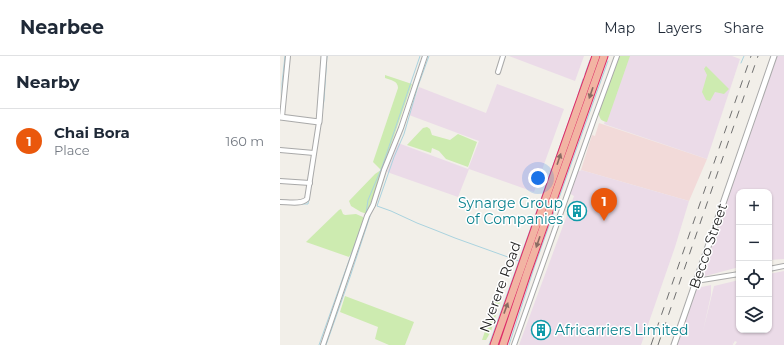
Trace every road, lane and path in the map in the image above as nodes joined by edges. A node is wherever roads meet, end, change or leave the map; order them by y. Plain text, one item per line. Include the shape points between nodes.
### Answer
1 (288, 56) edge
2 (324, 56) edge
3 (425, 56) edge
4 (504, 56) edge
5 (596, 56) edge
6 (604, 56) edge
7 (618, 56) edge
8 (774, 56) edge
9 (498, 72) dead end
10 (280, 86) edge
11 (286, 86) junction
12 (281, 117) edge
13 (319, 122) junction
14 (280, 150) edge
15 (314, 153) junction
16 (280, 180) edge
17 (310, 183) junction
18 (280, 202) edge
19 (784, 266) edge
20 (772, 268) edge
21 (736, 274) edge
22 (696, 281) junction
23 (323, 345) edge
24 (494, 345) edge
25 (503, 345) edge
26 (514, 345) edge
27 (674, 345) edge

1 - 11 street
2 - 13 street
3 - 23 street
4 - 9 street
24 -> 5 highway, Nyerere Road
6 -> 25 highway, Nyerere Road
7 - 26 street
8 - 22 street, Becco Street
10 - 11 street
11 - 12 street
12 - 13 street
13 - 15 street
14 - 15 street
15 - 17 street
16 - 17 street
17 - 18 street via 305,201
19 - 20 street
21 - 22 street
22 - 27 street, Becco Street

